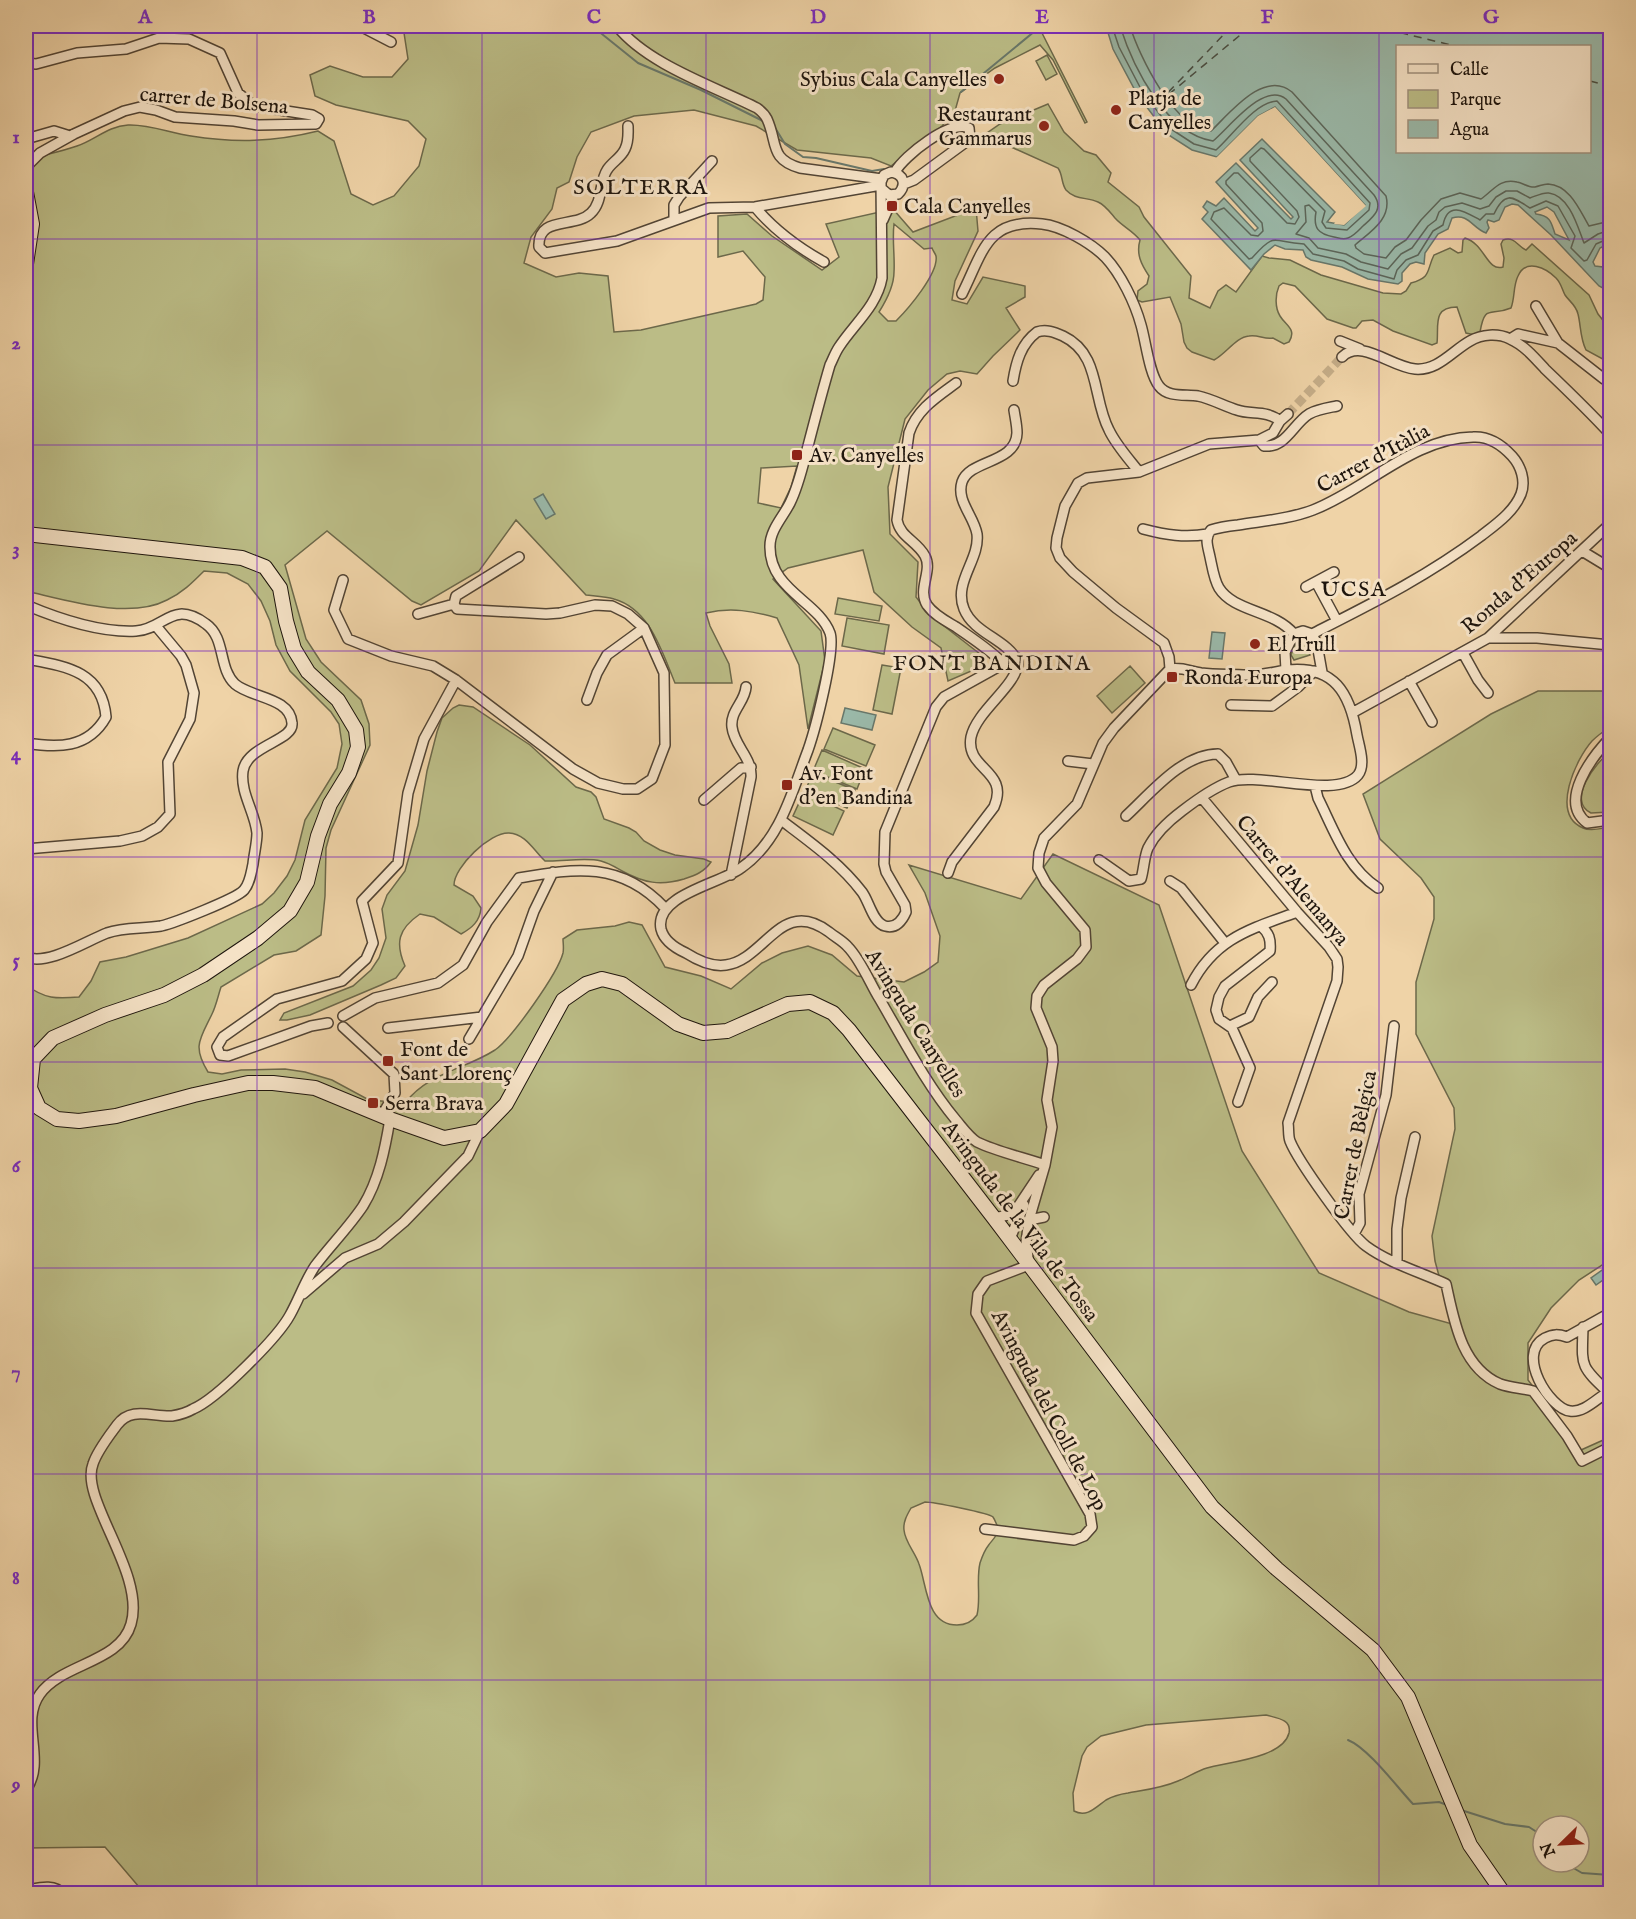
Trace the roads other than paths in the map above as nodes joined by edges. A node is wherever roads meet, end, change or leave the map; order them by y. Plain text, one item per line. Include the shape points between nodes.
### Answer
1 (360, 26) edge
2 (617, 26) edge
3 (391, 42) dead end
4 (26, 63) edge
5 (628, 126) dead end
6 (70, 136) junction
7 (26, 139) edge
8 (712, 161) dead end
9 (26, 167) edge
10 (895, 172) junction
11 (882, 184) junction
12 (904, 184) junction
13 (26, 192) edge
14 (894, 195) junction
15 (755, 207) junction
16 (674, 220) junction
17 (881, 229) junction
18 (824, 262) dead end
19 (26, 264) edge
20 (962, 294) dead end
21 (1536, 306) dead end
22 (1510, 339) junction
23 (1340, 341) dead end
24 (1558, 344) junction
25 (1360, 350) junction
26 (1342, 357) tunnel mouth
27 (1604, 379) dead end
28 (1013, 381) dead end
29 (956, 383) dead end
30 (1337, 406) dead end
31 (1014, 410) dead end
32 (1288, 414) tunnel mouth
33 (1280, 421) junction
34 (1611, 434) edge
35 (1259, 440) junction
36 (1139, 472) junction
37 (1611, 524) edge
38 (1143, 529) dead end
39 (26, 534) edge
40 (1208, 534) junction
41 (1582, 551) junction
42 (519, 557) dead end
43 (1611, 568) edge
44 (1334, 572) dead end
45 (343, 580) dead end
46 (1316, 582) junction
47 (1306, 587) dead end
48 (454, 604) junction
49 (26, 605) edge
50 (418, 614) dead end
51 (1337, 621) junction
52 (156, 626) junction
53 (644, 628) junction
54 (1312, 633) junction
55 (1294, 634) junction
56 (1488, 638) junction
57 (1611, 645) edge
58 (1463, 653) junction
59 (1016, 657) junction
60 (26, 659) edge
61 (1004, 664) junction
62 (1170, 669) junction
63 (1286, 670) junction
64 (1318, 672) junction
65 (456, 680) junction
66 (1409, 681) junction
67 (746, 687) dead end
68 (1488, 693) dead end
69 (587, 700) dead end
70 (1231, 705) dead end
71 (1352, 713) junction
72 (1432, 722) dead end
73 (1611, 738) edge
74 (26, 743) edge
75 (1068, 761) dead end
76 (1094, 764) junction
77 (751, 767) junction
78 (1236, 780) junction
79 (1315, 786) junction
80 (1202, 798) junction
81 (704, 800) dead end
82 (1126, 816) dead end
83 (781, 820) junction
84 (1611, 820) edge
85 (26, 849) edge
86 (1100, 860) dead end
87 (553, 872) junction
88 (948, 873) dead end
89 (731, 875) junction
90 (1170, 881) dead end
91 (1378, 888) dead end
92 (665, 908) junction
93 (1297, 912) junction
94 (1261, 926) junction
95 (1225, 943) junction
96 (26, 957) edge
97 (1272, 982) dead end
98 (1191, 984) dead end
99 (343, 1016) junction
100 (482, 1017) junction
101 (328, 1023) junction
102 (1230, 1026) junction
103 (1394, 1026) dead end
104 (343, 1027) junction
105 (388, 1028) dead end
106 (469, 1039) dead end
107 (29, 1096) edge
108 (1238, 1102) dead end
109 (386, 1117) junction
110 (480, 1131) junction
111 (1415, 1137) dead end
112 (1045, 1165) junction
113 (1031, 1189) junction
114 (1044, 1217) dead end
115 (994, 1218) junction
116 (1029, 1220) junction
117 (1354, 1234) junction
118 (1010, 1239) junction
119 (1397, 1263) junction
120 (1029, 1265) junction
121 (297, 1300) junction
122 (1611, 1313) edge
123 (1583, 1328) junction
124 (1541, 1384) junction
125 (1533, 1391) junction
126 (1609, 1391) edge
127 (1611, 1447) edge
128 (985, 1529) dead end
129 (26, 1790) edge
130 (26, 1890) edge
131 (63, 1893) edge
132 (1504, 1893) edge

1 - 3 street
2 - 11 street via 659,60 757,108 767,117 778,156 787,164
4 - 6 street, carrer de Bolsena via 126,49 159,38 189,39 220,53 238,93 254,106 319,119 315,124 302,126 258,125 175,117 140,107
5 - 16 street via 625,151 606,171 593,212 584,219 547,228 538,239 539,247 545,253 617,241
6 - 7 street via 54,131
6 - 9 street, carrer de Bolsena via 40,153
8 - 16 street via 674,205
10 - 11 street via 887,173
10 - 12 street
10 - 12 street via 942,132 959,126 969,128 970,139
11 - 14 street via 885,193
11 - 15 street
11 - 17 street
12 - 14 street
13 - 19 main road via 32,224
14 - 17 street
15 - 16 street via 708,208
15 - 18 street via 768,224 793,244
17 - 83 street via 880,291 830,365 798,484 771,535 770,548 778,577 823,621 832,648 810,745
20 - 33 street via 988,241 1001,229 1027,222 1059,228 1102,254 1117,273 1141,323 1156,380 1164,390 1198,396 1237,411 1269,414
21 - 24 street
22 - 24 street via 1518,334
22 - 25 street via 1478,337 1439,363 1421,369 1396,365
22 - 34 street
23 - 25 street
24 - 27 street
25 - 26 street
28 - 36 street via 1022,349 1036,332 1048,331 1077,345 1091,364 1109,431
29 - 61 street via 930,402 913,423 897,520 901,532 927,560 923,596 927,605
30 - 35 street via 1310,414 1287,438 1272,446 1264,446
31 - 59 street via 1017,435 1013,446 968,473 963,482 962,499 977,537 961,594 972,622
32 - 33 street
33 - 35 street via 1273,433
35 - 36 street via 1209,444
36 - 62 street via 1097,476 1078,483 1062,514 1056,548 1073,572 1164,643
37 - 41 street, Ronda d'Europa
38 - 40 street, Carrer d'Itàlia via 1169,536
39 - 107 main road via 242,558 265,567 280,588 294,649 308,672 338,700 356,730 358,747 322,825 307,882 290,911 258,938 202,975 164,995 53,1038 33,1059
40 - 51 street, Carrer d'Itàlia via 1226,526 1313,510 1443,441 1479,437 1494,442 1513,458 1523,484 1507,515 1446,562
40 - 55 street via 1219,588 1241,606 1279,620
41 - 43 street
41 - 56 street, Ronda d'Europa
42 - 48 street via 456,596
44 - 46 street
45 - 65 street via 334,610 348,639 391,656 433,666
46 - 47 street
46 - 51 street
48 - 50 street
48 - 53 street via 457,609 546,614 595,605 612,606
49 - 52 street via 97,628 136,631
51 - 54 street, Carrer d'Itàlia
52 - 85 street via 181,656 194,693 190,719 168,762 170,814 142,836
52 - 96 street via 170,615 179,614 193,616 208,625 218,638 232,681 246,692 284,707 292,722 287,734 262,747 244,766 243,785 257,833 251,875 243,891 162,926 121,928 57,954
53 - 65 street via 664,673 665,745 652,779 637,789 598,783 573,769
53 - 69 street via 607,655
54 - 55 street
54 - 64 street via 1317,644
55 - 63 street via 1285,652
56 - 57 street
56 - 58 street, Ronda d'Europa
58 - 66 street, Ronda d'Europa
58 - 68 street
59 - 61 street
59 - 88 street via 1018,667 976,724 971,738 974,756 999,788 998,798
60 - 74 street via 82,675 98,687 106,717 94,732 72,745
61 - 83 street via 940,701 887,824 884,864 906,912 898,924 888,927 879,922 864,895 836,863
62 - 63 street via 1257,676
62 - 76 street via 1114,728
63 - 64 street
64 - 70 street via 1272,706
64 - 71 street via 1336,683
65 - 101 street via 424,739 408,793 398,863 362,901 373,943 366,959 342,981 277,999 216,1047 220,1055 228,1056
66 - 71 street, Ronda d'Europa
66 - 72 street
67 - 77 street via 733,715 732,728
71 - 79 street via 1362,765 1358,775 1349,781
73 - 84 street via 1597,751 1574,800 1576,811 1587,823
75 - 76 street
76 - 112 street via 1077,804 1044,838 1039,854 1038,868 1085,930 1086,947 1037,996 1036,1008 1052,1047 1053,1061 1047,1100 1052,1127
77 - 81 street via 741,768
77 - 89 street
78 - 79 street
78 - 80 street
78 - 82 street via 1218,754 1208,754 1183,766
79 - 91 street via 1351,863
80 - 86 street via 1170,820 1148,848 1141,879 1129,881
80 - 93 street, Carrer d'Alemanya
83 - 89 street via 768,841
87 - 92 street via 609,873 644,890
87 - 99 street via 519,879 487,922 463,965 438,983 375,998
87 - 100 street via 518,956
89 - 92 street via 678,898
90 - 95 street via 1181,888
92 - 112 street, Avinguda Canyelles via 661,919 664,937 689,956 715,965 742,959 779,929 798,920 817,923 849,948 946,1107 975,1141
93 - 94 street
93 - 117 street, Carrer d'Alemanya via 1329,947 1338,968 1337,981 1288,1123 1289,1139
94 - 95 street
94 - 102 street via 1268,932 1270,951 1226,986 1219,997 1219,1019
95 - 98 street via 1200,968
97 - 102 street via 1258,997 1249,1017
99 - 101 street via 334,1014
99 - 104 street
100 - 105 street
100 - 106 street
101 - 104 street via 334,1030
102 - 108 street via 1251,1068
103 - 117 street, Carrer de Bèlgica via 1386,1095 1359,1194 1360,1224
104 - 109 street via 394,1074 395,1093
107 - 109 main road via 57,1119 79,1121 116,1116 248,1083 273,1083 315,1088
109 - 110 main road via 444,1138
109 - 121 street via 380,1170 363,1205 314,1268
110 - 115 main road, Avinguda de la Vila de Tossa via 506,1104 563,1000 586,984 602,979 622,984 678,1024 703,1033 728,1031 788,1004 810,1002 833,1013 849,1030
110 - 121 street via 468,1156 404,1222 378,1244 345,1258
111 - 119 street via 1401,1198
112 - 113 street
112 - 116 street
113 - 115 street via 1013,1214
113 - 118 street
114 - 116 street
115 - 118 main road, Avinguda de la Vila de Tossa
116 - 120 street
117 - 119 street, Carrer d'Alemanya via 1365,1246
118 - 120 main road, Avinguda de la Vila de Tossa
119 - 125 street, Carrer d'Alemanya via 1446,1284 1455,1324 1479,1371 1498,1383
120 - 128 street, Avinguda del Coll de Lop via 987,1281 978,1294 976,1313 1090,1514 1092,1527 1074,1540
120 - 132 main road, Avinguda de la Vila de Tossa via 1212,1507 1277,1569 1373,1650 1408,1697 1470,1845
121 - 129 street via 272,1339 209,1400 172,1416 129,1415 118,1423 92,1464 91,1480 126,1569 132,1593 132,1623 106,1654 60,1675 38,1697 32,1720 36,1767
122 - 123 street
123 - 124 street via 1567,1336 1555,1334 1535,1346 1532,1357
123 - 126 street via 1582,1363
124 - 125 street
124 - 126 street via 1560,1407 1569,1411 1583,1408
125 - 127 street via 1582,1461
130 - 131 street via 51,1887

